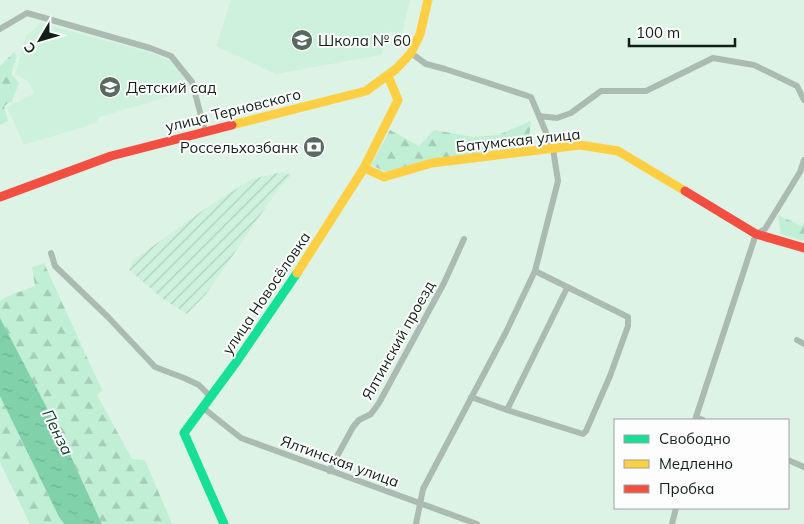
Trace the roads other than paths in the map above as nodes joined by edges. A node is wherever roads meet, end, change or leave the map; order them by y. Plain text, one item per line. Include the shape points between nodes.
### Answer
1 (428, 0) edge
2 (0, 29) edge
3 (411, 53) junction
4 (388, 76) junction
5 (804, 100) edge
6 (539, 116) junction
7 (205, 131) junction
8 (553, 149) junction
9 (804, 160) edge
10 (364, 168) junction
11 (0, 197) edge
12 (756, 234) junction
13 (464, 239) dead end
14 (804, 248) edge
15 (51, 253) dead end
16 (535, 271) junction
17 (567, 288) junction
18 (797, 340) dead end
19 (804, 344) edge
20 (210, 396) junction
21 (471, 397) junction
22 (202, 407) junction
23 (507, 410) junction
24 (696, 419) edge
25 (789, 460) edge
26 (804, 467) edge
27 (329, 471) junction
28 (419, 504) junction
29 (676, 509) edge
30 (224, 524) edge
31 (416, 524) edge
32 (477, 524) edge
33 (672, 524) edge

1 - 3 street, улица Терновского via 422,27
2 - 7 street via 27,12 171,56 192,82
3 - 4 street, улица Терновского
3 - 6 street via 426,64 531,97
4 - 7 street, улица Терновского via 366,91
4 - 10 street, улица Новосёловка via 398,100
5 - 6 street via 797,86 754,65 713,58 646,91 601,91 572,113 557,118
6 - 8 street
7 - 11 street, улица Терновского via 111,156
8 - 10 street, Батумская улица via 432,163 384,177
8 - 12 street, Батумская улица via 580,145 618,150
8 - 16 street via 558,181
9 - 12 street via 765,229
10 - 20 street, улица Новосёловка via 294,278
12 - 14 street, Батумская улица
12 - 24 street
13 - 27 street, Ялтинский проезд via 444,284 379,403 371,414 353,427
15 - 20 street via 55,266 155,366 199,385
16 - 17 street
16 - 21 street
17 - 23 street
17 - 23 street via 628,317 628,326 613,368 586,431 583,434
18 - 19 street
20 - 22 street, улица Новосёловка
21 - 23 street
21 - 28 street via 423,490
22 - 27 street, Ялтинская улица via 242,438
22 - 30 street, улица Новосёловка via 184,433
25 - 26 street
27 - 28 street, Ялтинская улица
28 - 31 street
28 - 32 street, Ялтинская улица
29 - 33 street

